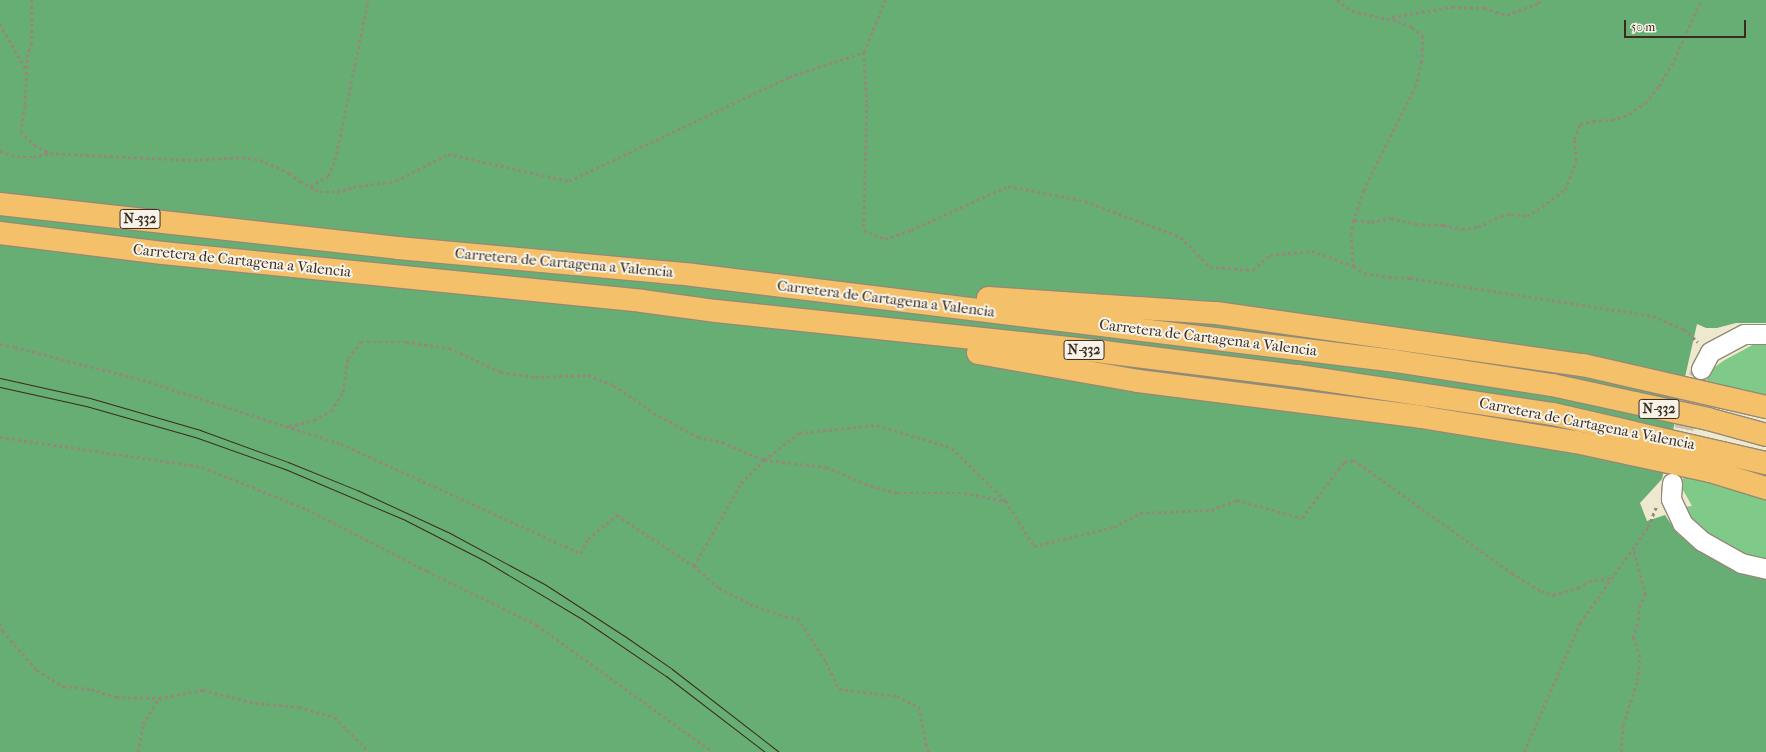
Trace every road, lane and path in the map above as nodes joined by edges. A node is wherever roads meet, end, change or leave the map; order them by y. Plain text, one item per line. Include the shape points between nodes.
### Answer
1 (32, 0) edge
2 (368, 0) edge
3 (885, 0) edge
4 (1337, 0) edge
5 (1541, 0) edge
6 (1701, 0) edge
7 (1392, 17) dead end
8 (0, 24) edge
9 (864, 52) junction
10 (27, 71) junction
11 (0, 151) edge
12 (50, 153) junction
13 (310, 186) junction
14 (0, 204) edge
15 (1354, 220) junction
16 (0, 233) edge
17 (1354, 266) junction
18 (802, 290) junction
19 (716, 311) junction
20 (1766, 334) edge
21 (0, 344) edge
22 (1710, 352) junction
23 (1701, 369) tunnel mouth
24 (1766, 407) edge
25 (288, 427) junction
26 (1766, 435) edge
27 (0, 437) edge
28 (764, 460) junction
29 (1766, 463) edge
30 (1766, 488) edge
31 (1672, 491) joint
32 (1006, 501) junction
33 (1633, 548) junction
34 (694, 566) junction
35 (1766, 569) edge
36 (1612, 578) junction
37 (0, 623) edge
38 (159, 698) junction
39 (138, 752) edge
40 (369, 752) edge
41 (713, 752) edge
42 (929, 752) edge
43 (1524, 752) edge
44 (1621, 752) edge

1 - 10 path via 32,43 28,54
2 - 13 path via 335,160 328,176
3 - 9 path
4 - 15 path via 1352,10 1398,21 1412,27 1423,36 1422,61 1416,86 1364,190
5 - 7 path via 1507,15 1484,8 1452,7
6 - 15 path via 1674,60 1659,86 1644,103 1629,114 1612,120 1580,124 1574,139 1576,161 1565,190 1537,210 1527,216 1511,214 1478,227 1462,229 1416,224 1391,218 1371,222
8 - 10 path
9 - 13 path via 789,77 569,181 448,154 396,181 352,187 337,192 320,192
9 - 17 path via 864,230 885,239 912,230 1008,186 1085,201 1181,237 1210,267 1253,270 1270,255 1312,252
10 - 12 path via 21,131 34,145
11 - 12 path via 17,157
12 - 13 path via 194,160 242,157 260,160
14 - 18 highway, Carretera de Cartagena a Valencia / N-332 via 398,248 693,275
15 - 17 path via 1351,234
16 - 19 highway, Carretera de Cartagena a Valencia / N-332 via 163,253 642,301
17 - 22 path via 1364,273 1654,316 1684,329
18 - 24 highway, N-332 via 1216,313 1583,365
18 - 26 highway, Carretera de Cartagena a Valencia / N-332 via 1395,361 1552,385 1708,419
19 - 29 highway, Carretera de Cartagena a Valencia / N-332 via 1104,352 1399,390 1553,414
19 - 30 highway via 828,333 988,355 1138,381 1421,417 1530,434 1710,471
20 - 22 street via 1744,334
21 - 25 path via 143,380
22 - 23 street
25 - 28 path via 314,420 330,411 343,392 348,358 361,342 406,342 450,348 501,372 535,377 588,375 614,384 654,413 698,437 722,442
25 - 34 path via 341,444 580,553 588,539 617,515
27 - 41 path via 202,467 307,509 537,625
28 - 32 path via 826,467 872,486 898,493 964,492
28 - 32 path via 799,433 877,425 952,448
28 - 34 path via 741,483
31 - 33 path via 1657,504 1648,527
31 - 35 street via 1682,523 1702,541 1741,563
32 - 36 path via 1034,546 1114,527 1140,513 1211,510 1237,500 1302,518 1344,462 1354,460 1512,573 1542,591 1553,595 1578,588 1589,581
33 - 36 path
33 - 44 path via 1646,595 1639,606 1633,638 1640,657 1623,725
34 - 42 path via 719,588 750,604 785,617 798,618 826,662 839,689 846,692 898,696 919,706
36 - 43 path via 1580,623
37 - 38 path via 3,631 37,670 63,686 91,689 116,697
38 - 39 path via 143,724
38 - 40 path via 203,690 255,703 299,707 335,717

